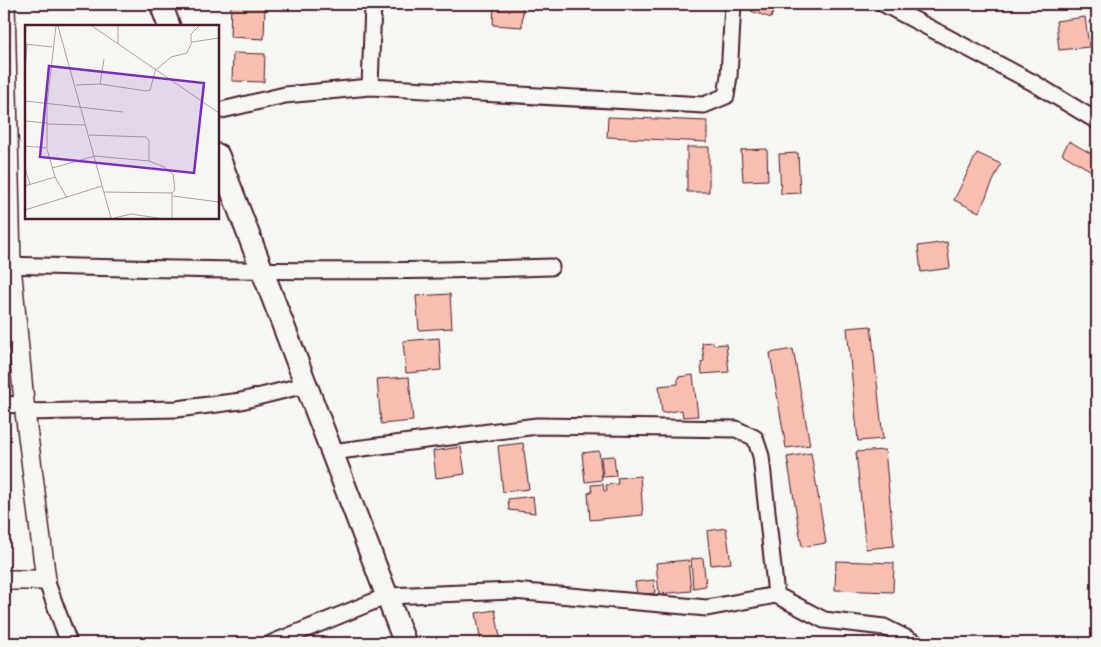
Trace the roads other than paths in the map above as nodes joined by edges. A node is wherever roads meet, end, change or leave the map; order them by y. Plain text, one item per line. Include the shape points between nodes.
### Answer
1 (6, 4) edge
2 (160, 4) edge
3 (373, 4) edge
4 (733, 4) edge
5 (884, 4) edge
6 (169, 25) edge
7 (370, 87) junction
8 (219, 111) edge
9 (1097, 121) edge
10 (219, 158) edge
11 (7, 265) edge
12 (551, 267) dead end
13 (261, 271) junction
14 (305, 385) junction
15 (4, 405) edge
16 (24, 408) junction
17 (331, 452) junction
18 (4, 580) edge
19 (46, 580) junction
20 (776, 595) junction
21 (387, 596) junction
22 (69, 643) edge
23 (272, 643) edge
24 (405, 643) edge
25 (916, 643) edge

1 - 11 street
2 - 6 main road
3 - 7 street
4 - 7 street via 726,96 704,105
5 - 9 street via 1032,82
7 - 8 street via 285,95
10 - 13 main road
11 - 13 street
11 - 16 street
12 - 13 street via 467,271
13 - 14 main road
14 - 16 street via 241,401 178,409
14 - 17 main road
15 - 16 street
16 - 19 street
17 - 20 street via 537,426 736,429 754,438 761,456
17 - 21 main road
18 - 19 street
19 - 22 street
20 - 21 street via 706,608 513,591
20 - 25 street via 824,620 884,626
21 - 23 street
21 - 24 main road

